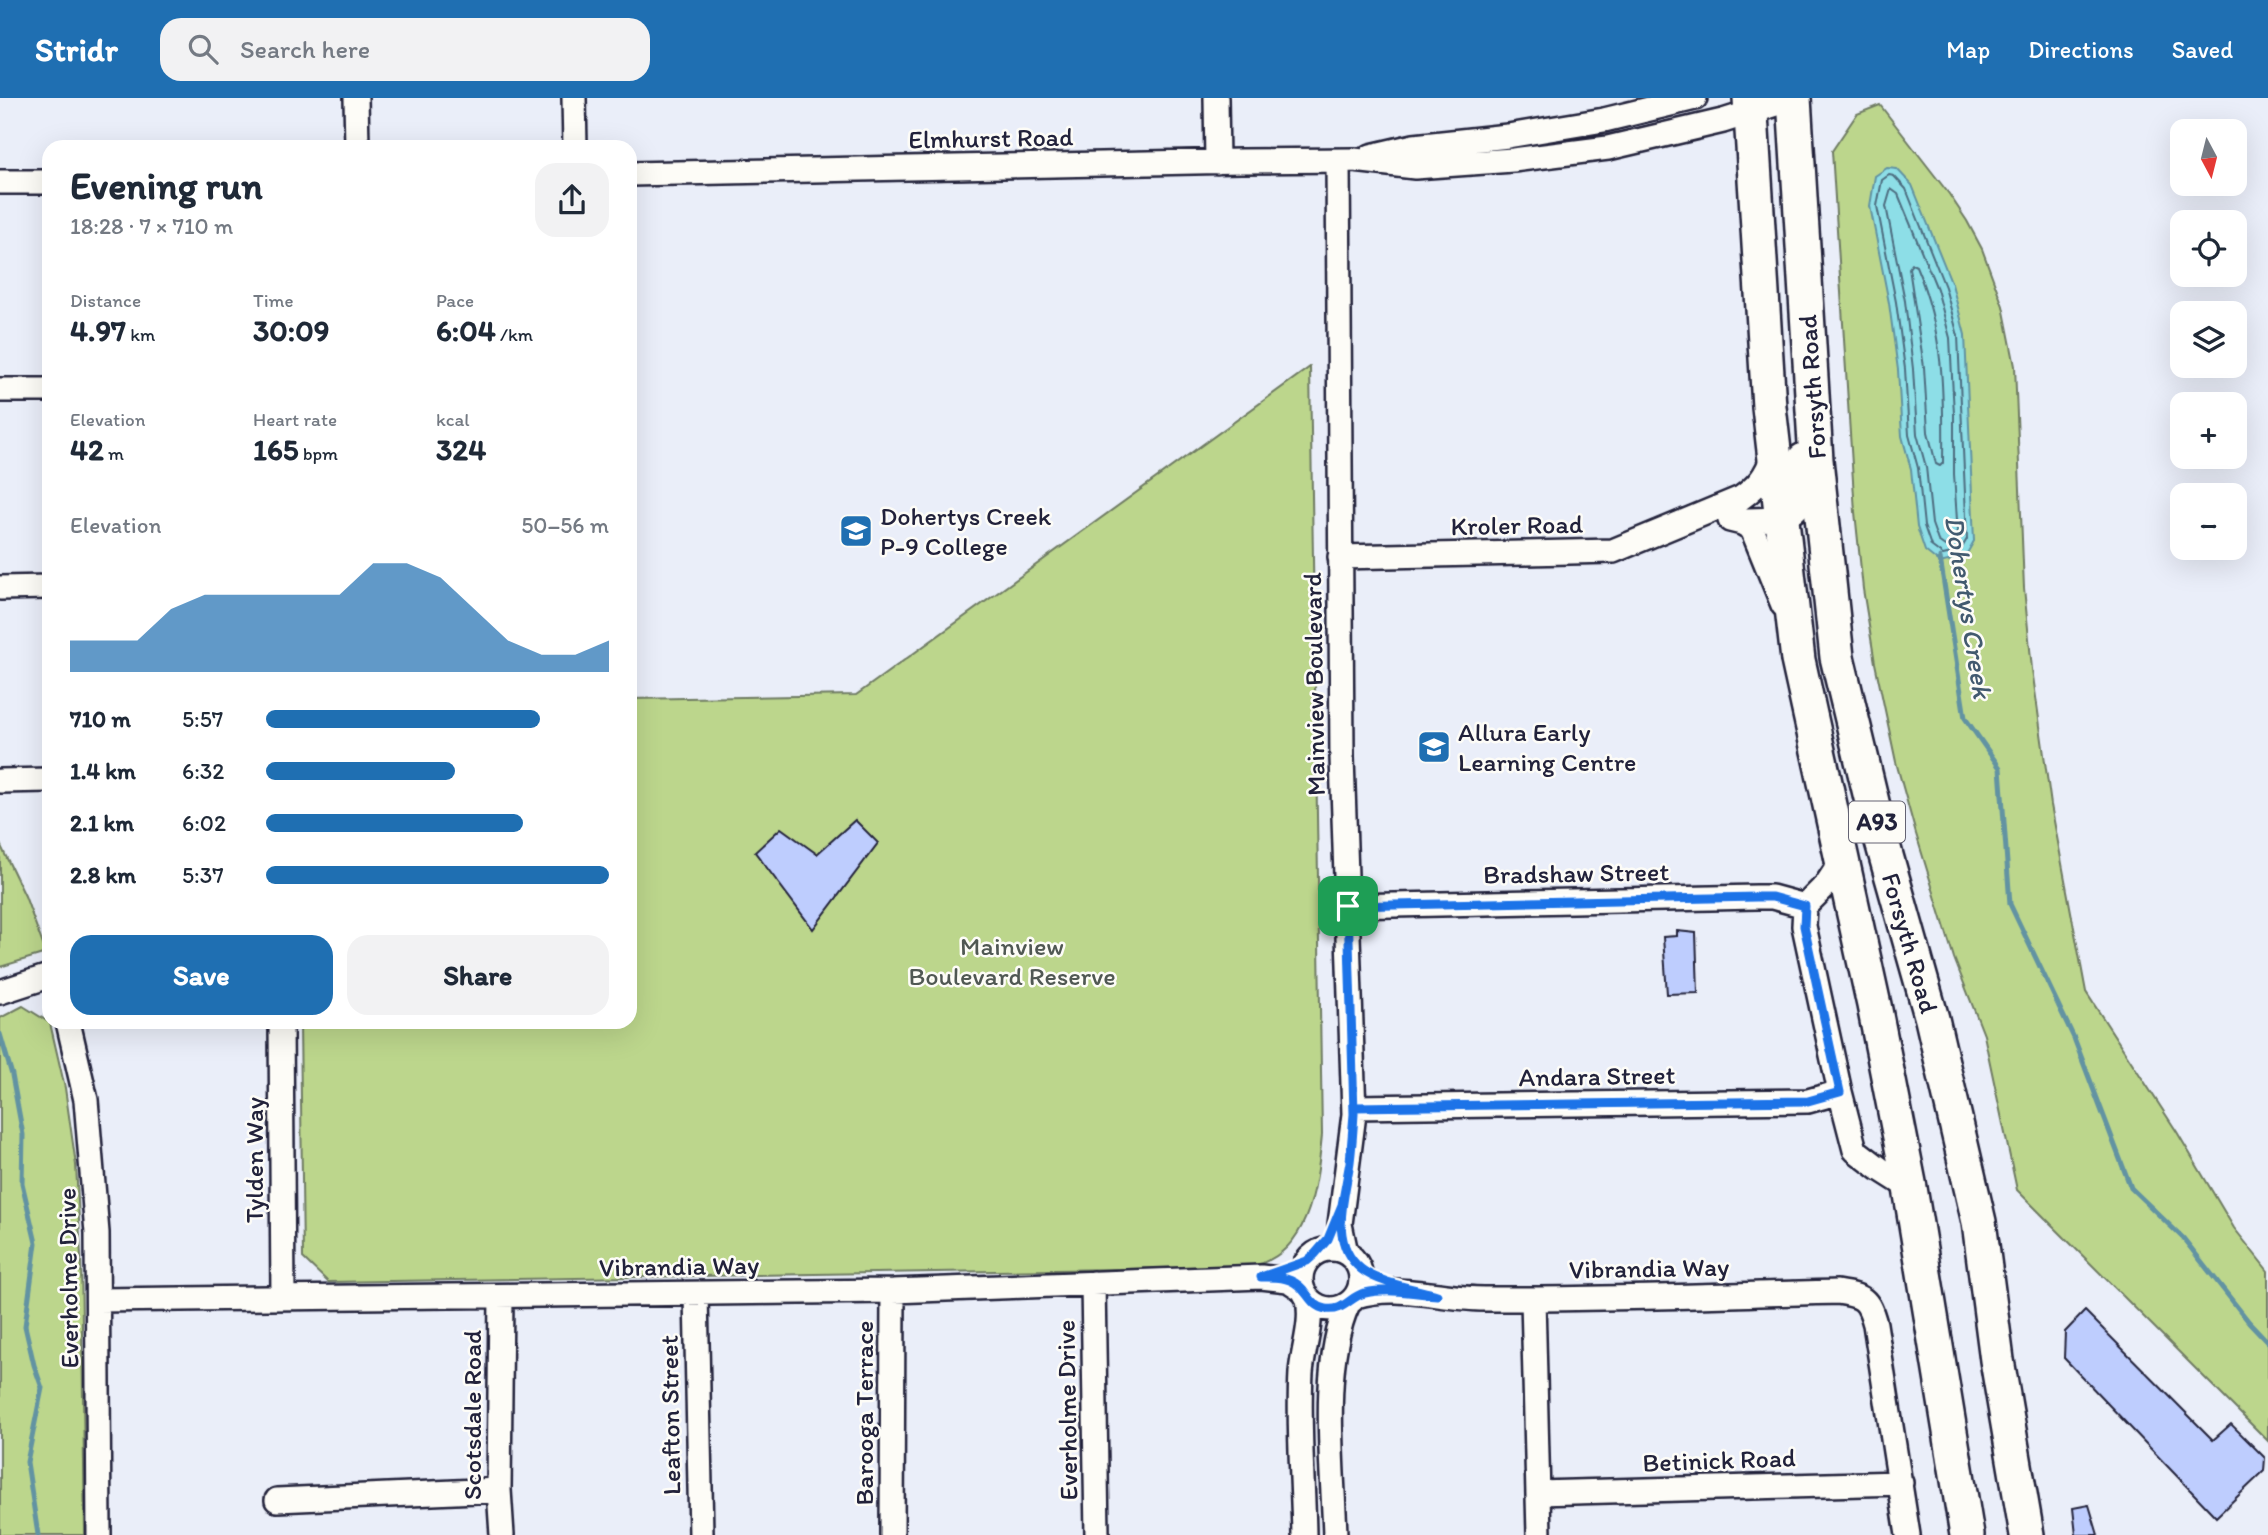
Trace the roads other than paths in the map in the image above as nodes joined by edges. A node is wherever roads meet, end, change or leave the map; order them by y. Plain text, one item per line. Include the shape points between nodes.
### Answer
1 (356, 98) edge
2 (574, 98) edge
3 (1216, 98) edge
4 (1695, 98) edge
5 (1795, 98) edge
6 (1751, 105) edge
7 (358, 140) edge
8 (575, 140) edge
9 (1346, 161) junction
10 (1217, 162) junction
11 (637, 174) edge
12 (0, 182) edge
13 (42, 182) edge
14 (1807, 302) junction
15 (0, 390) edge
16 (42, 390) edge
17 (1774, 453) junction
18 (1781, 517) junction
19 (1689, 520) junction
20 (1731, 520) junction
21 (1340, 557) junction
22 (42, 587) edge
23 (0, 588) edge
24 (1798, 660) junction
25 (42, 780) edge
26 (0, 781) edge
27 (1841, 862) junction
28 (1348, 906) junction
29 (1805, 906) junction
30 (42, 978) edge
31 (0, 992) edge
32 (70, 1029) edge
33 (281, 1029) edge
34 (1840, 1092) junction
35 (1354, 1107) junction
36 (1910, 1188) junction
37 (1342, 1205) junction
38 (1311, 1257) junction
39 (1354, 1262) junction
40 (1261, 1277) junction
41 (1093, 1283) junction
42 (893, 1291) junction
43 (696, 1294) junction
44 (1305, 1294) junction
45 (1437, 1295) junction
46 (501, 1296) junction
47 (283, 1298) junction
48 (1533, 1299) junction
49 (98, 1300) junction
50 (1352, 1300) junction
51 (1901, 1483) junction
52 (499, 1490) junction
53 (1538, 1493) junction
54 (277, 1500) dead end
55 (99, 1535) edge
56 (502, 1535) edge
57 (701, 1535) edge
58 (892, 1535) edge
59 (1097, 1535) edge
60 (1304, 1535) edge
61 (1335, 1535) edge
62 (1539, 1535) edge
63 (1908, 1535) edge
64 (1967, 1535) edge
65 (2027, 1535) edge

1 - 7 street
2 - 8 street
3 - 10 street
4 - 9 street, Elmhurst Road via 1604,120 1414,146
5 - 6 street, Elmhurst Road
5 - 14 highway, Forsyth Road / A93
6 - 9 street, Elmhurst Road via 1723,121 1608,148 1415,167
6 - 17 highway, Forsyth Road / A93
9 - 10 street, Elmhurst Road
9 - 21 street, Mainview Boulevard
10 - 11 street, Elmhurst Road
12 - 13 street
14 - 18 street via 1799,398 1801,503 1795,512
14 - 65 highway, Forsyth Road / A93 via 1816,460 1837,657 1879,831 1932,1019 1979,1222
15 - 16 street
17 - 18 highway, Forsyth Road / A93
17 - 19 street, Kroler Road via 1757,487
18 - 20 street
18 - 24 highway, Forsyth Road / A93
19 - 20 street
19 - 21 street, Kroler Road via 1613,551
20 - 24 street via 1752,529 1785,611
21 - 28 street, Mainview Boulevard
22 - 23 street
24 - 27 highway, Forsyth Road / A93
25 - 26 street
27 - 29 street
27 - 36 highway, Forsyth Road / A93
28 - 29 street, Bradshaw Street via 1772,897
28 - 35 street, Mainview Boulevard
29 - 34 street via 1804,926
30 - 31 street
32 - 49 street, Everholme Drive via 92,1151
33 - 47 street, Tylden Way
34 - 35 street, Andara Street via 1808,1101
34 - 36 street via 1856,1150
35 - 37 street, Mainview Boulevard
36 - 64 highway, Forsyth Road / A93
37 - 38 street, Mainview Boulevard via 1328,1239
37 - 39 street, Mainview Boulevard via 1345,1248
38 - 39 street via 1333,1249
38 - 40 street, Vibrandia Way
38 - 44 street via 1301,1275
39 - 45 street, Vibrandia Way via 1385,1280
39 - 50 street via 1361,1282
40 - 41 street, Vibrandia Way
40 - 44 street, Vibrandia Way via 1289,1280
41 - 42 street, Vibrandia Way
41 - 59 street, Everholme Drive
42 - 43 street, Vibrandia Way
42 - 58 street, Barooga Terrace
43 - 46 street, Vibrandia Way
43 - 57 street, Leafton Street
44 - 50 street via 1316,1306 1327,1309
44 - 60 street via 1310,1322 1301,1372
45 - 48 street, Vibrandia Way
45 - 50 street, Vibrandia Way via 1384,1291
46 - 47 street, Vibrandia Way
46 - 52 street, Scotsdale Road
47 - 49 street, Vibrandia Way
48 - 51 street, Vibrandia Way via 1837,1292 1862,1297 1875,1324
48 - 53 street
49 - 55 street, Everholme Drive
50 - 61 street via 1338,1327 1332,1371
51 - 53 street, Betinick Road
51 - 63 street
52 - 54 street
52 - 56 street, Scotsdale Road
53 - 62 street

